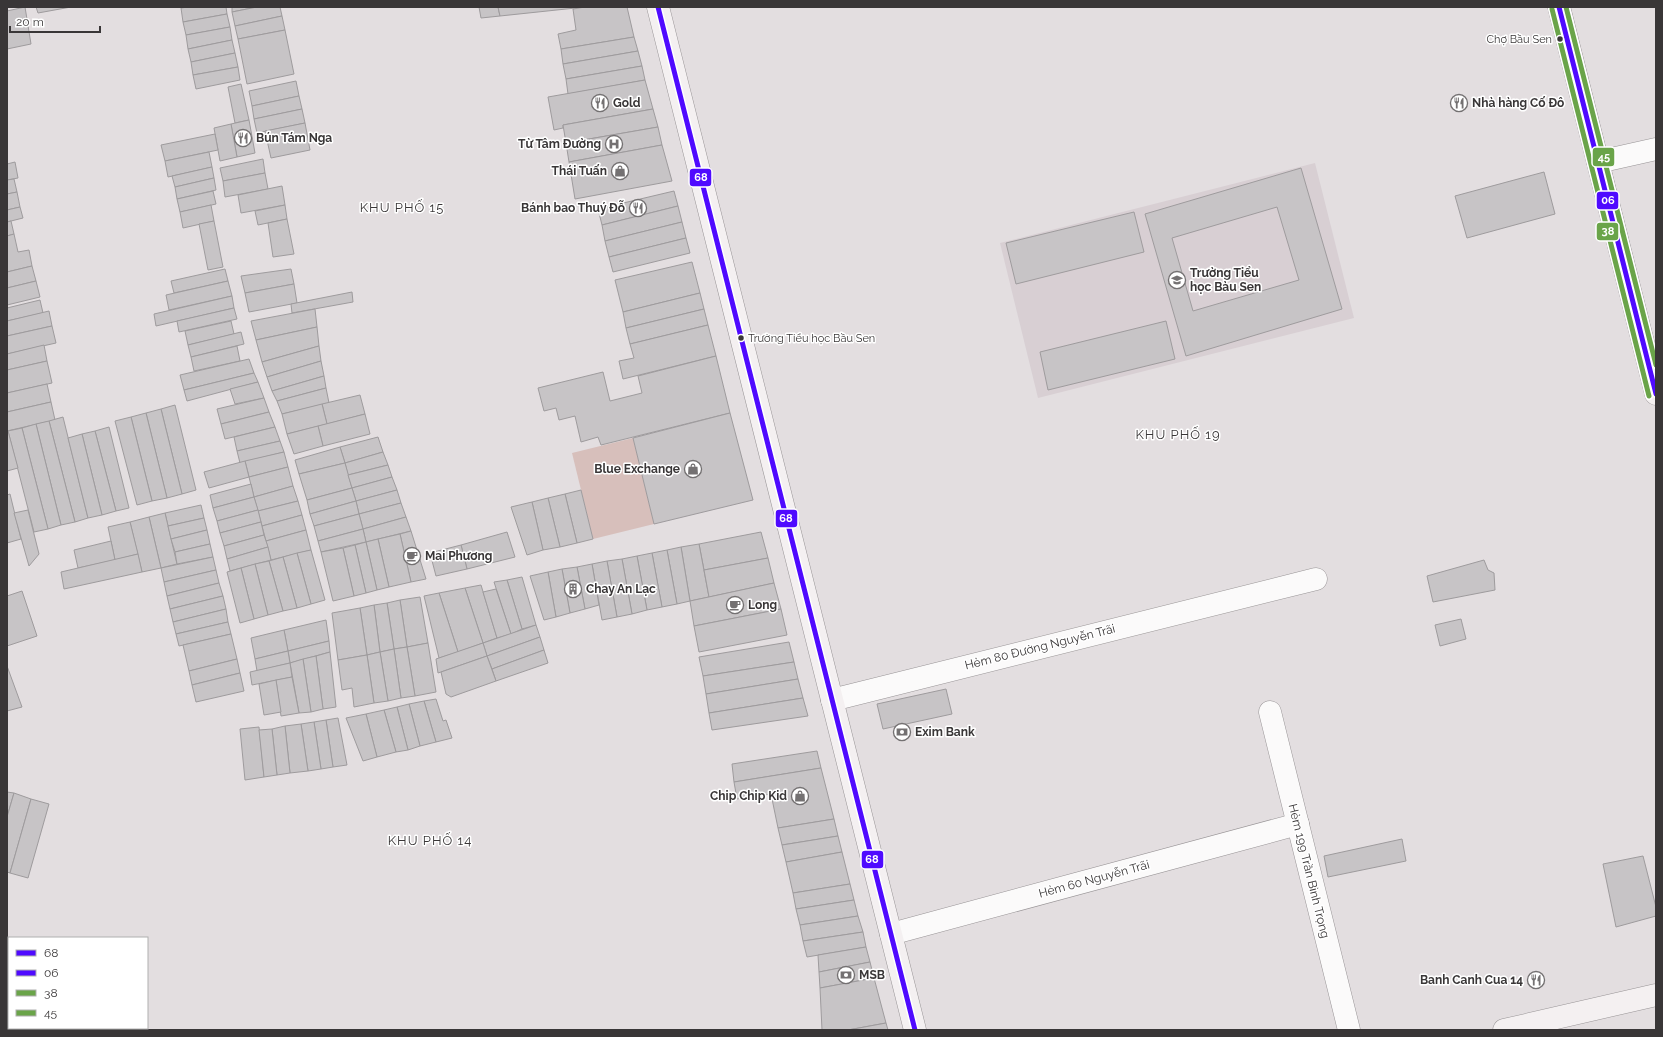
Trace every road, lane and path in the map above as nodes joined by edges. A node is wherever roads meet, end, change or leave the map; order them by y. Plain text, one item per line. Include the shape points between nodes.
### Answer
1 (658, 7) edge
2 (1558, 7) edge
3 (1656, 149) edge
4 (1598, 162) junction
5 (1656, 394) edge
6 (1316, 579) dead end
7 (832, 700) junction
8 (1270, 712) dead end
9 (1298, 824) junction
10 (891, 934) junction
11 (1656, 994) edge
12 (915, 1030) edge
13 (1349, 1030) edge
14 (1504, 1030) edge

1 - 7 main road
2 - 4 main road
3 - 4 street
4 - 5 main road
6 - 7 street, Hẻm 80 Đường Nguyễn Trãi
7 - 10 main road
8 - 9 street, Hẻm 199 Trần Bình Trọng
9 - 10 street, Hẻm 60 Nguyễn Trãi
9 - 13 street, Hẻm 199 Trần Bình Trọng
10 - 12 main road
11 - 14 main road

